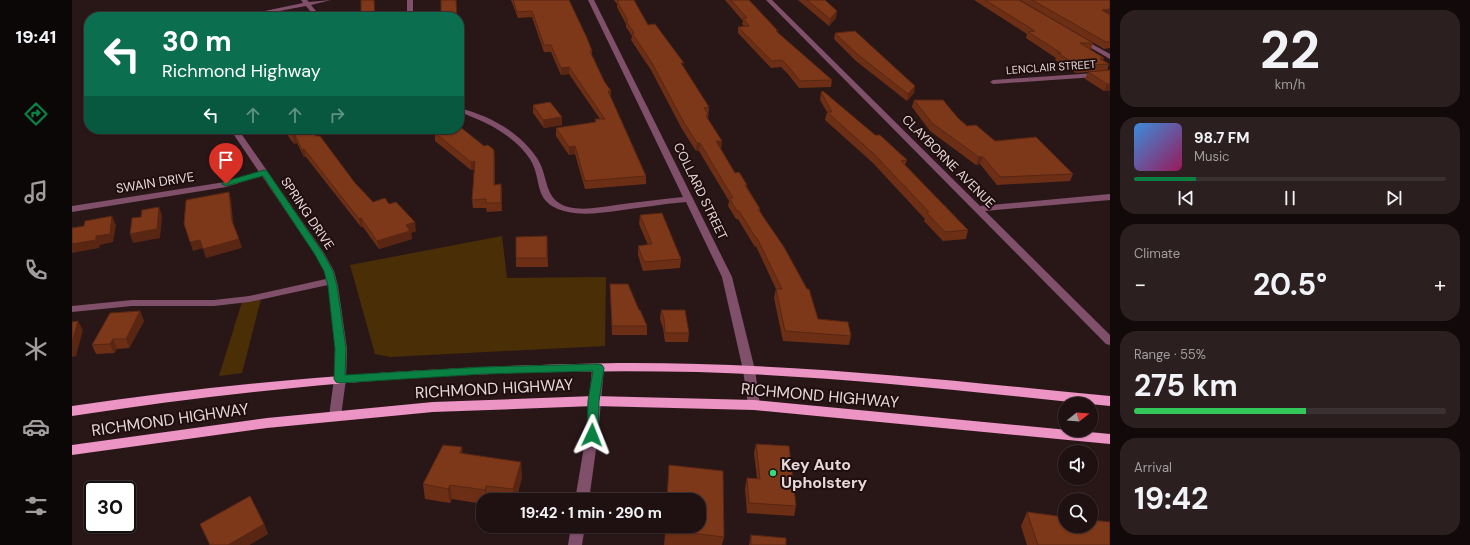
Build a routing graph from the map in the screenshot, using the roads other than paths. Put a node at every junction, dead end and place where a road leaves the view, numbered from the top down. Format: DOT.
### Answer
graph roads {
  1 [pos="328,0"];
  2 [pos="410,0"];
  3 [pos="591,0"];
  4 [pos="769,0"];
  5 [pos="305,2"];
  6 [pos="261,12"];
  7 [pos="314,12"];
  8 [pos="410,12"];
  9 [pos="1078,38"];
  10 [pos="1110,57"];
  11 [pos="1110,74"];
  12 [pos="993,82"];
  13 [pos="464,112"];
  14 [pos="237,134"];
  15 [pos="264,173"];
  16 [pos="1110,196"];
  17 [pos="690,199"];
  18 [pos="72,209"];
  19 [pos="979,209"];
  20 [pos="331,281"];
  21 [pos="72,309"];
  22 [pos="1110,341"];
  23 [pos="598,368"];
  24 [pos="749,370"];
  25 [pos="340,379"];
  26 [pos="594,401"];
  27 [pos="1110,401"];
  28 [pos="754,405"];
  29 [pos="72,411"];
  30 [pos="335,416"];
  31 [pos="1110,439"];
  32 [pos="72,450"];
  33 [pos="583,493"];
  34 [pos="577,533"];
  35 [pos="575,545"];
  1 -- 5 [label="street"];
  2 -- 8 [label="street"];
  3 -- 17 [label="street, COLLARD STREET"];
  4 -- 19 [label="street, CLAYBORNE AVENUE"];
  5 -- 6 [label="street"];
  5 -- 7 [label="street"];
  9 -- 10 [label="street"];
  11 -- 12 [label="street, LENCLAIR STREET"];
  13 -- 17 [label="street"];
  14 -- 15 [label="street, SPRING DRIVE"];
  15 -- 18 [label="street, SWAIN DRIVE"];
  15 -- 20 [label="street, SPRING DRIVE"];
  16 -- 19 [label="street"];
  17 -- 24 [label="street, COLLARD STREET"];
  19 -- 22 [label="street, CLAYBORNE AVENUE"];
  20 -- 21 [label="street"];
  20 -- 25 [label="street, SPRING DRIVE"];
  23 -- 24 [label="highway, RICHMOND HIGHWAY"];
  23 -- 25 [label="highway, RICHMOND HIGHWAY"];
  23 -- 26 [label="street"];
  24 -- 27 [label="highway, RICHMOND HIGHWAY"];
  24 -- 28 [label="street, COLLARD STREET"];
  25 -- 29 [label="highway, RICHMOND HIGHWAY"];
  25 -- 30 [label="street, SPRING DRIVE"];
  26 -- 28 [label="highway, RICHMOND HIGHWAY"];
  26 -- 30 [label="highway, RICHMOND HIGHWAY"];
  26 -- 33 [label="street"];
  28 -- 31 [label="highway, RICHMOND HIGHWAY"];
  30 -- 32 [label="highway, RICHMOND HIGHWAY"];
  34 -- 35 [label="street"];
}
